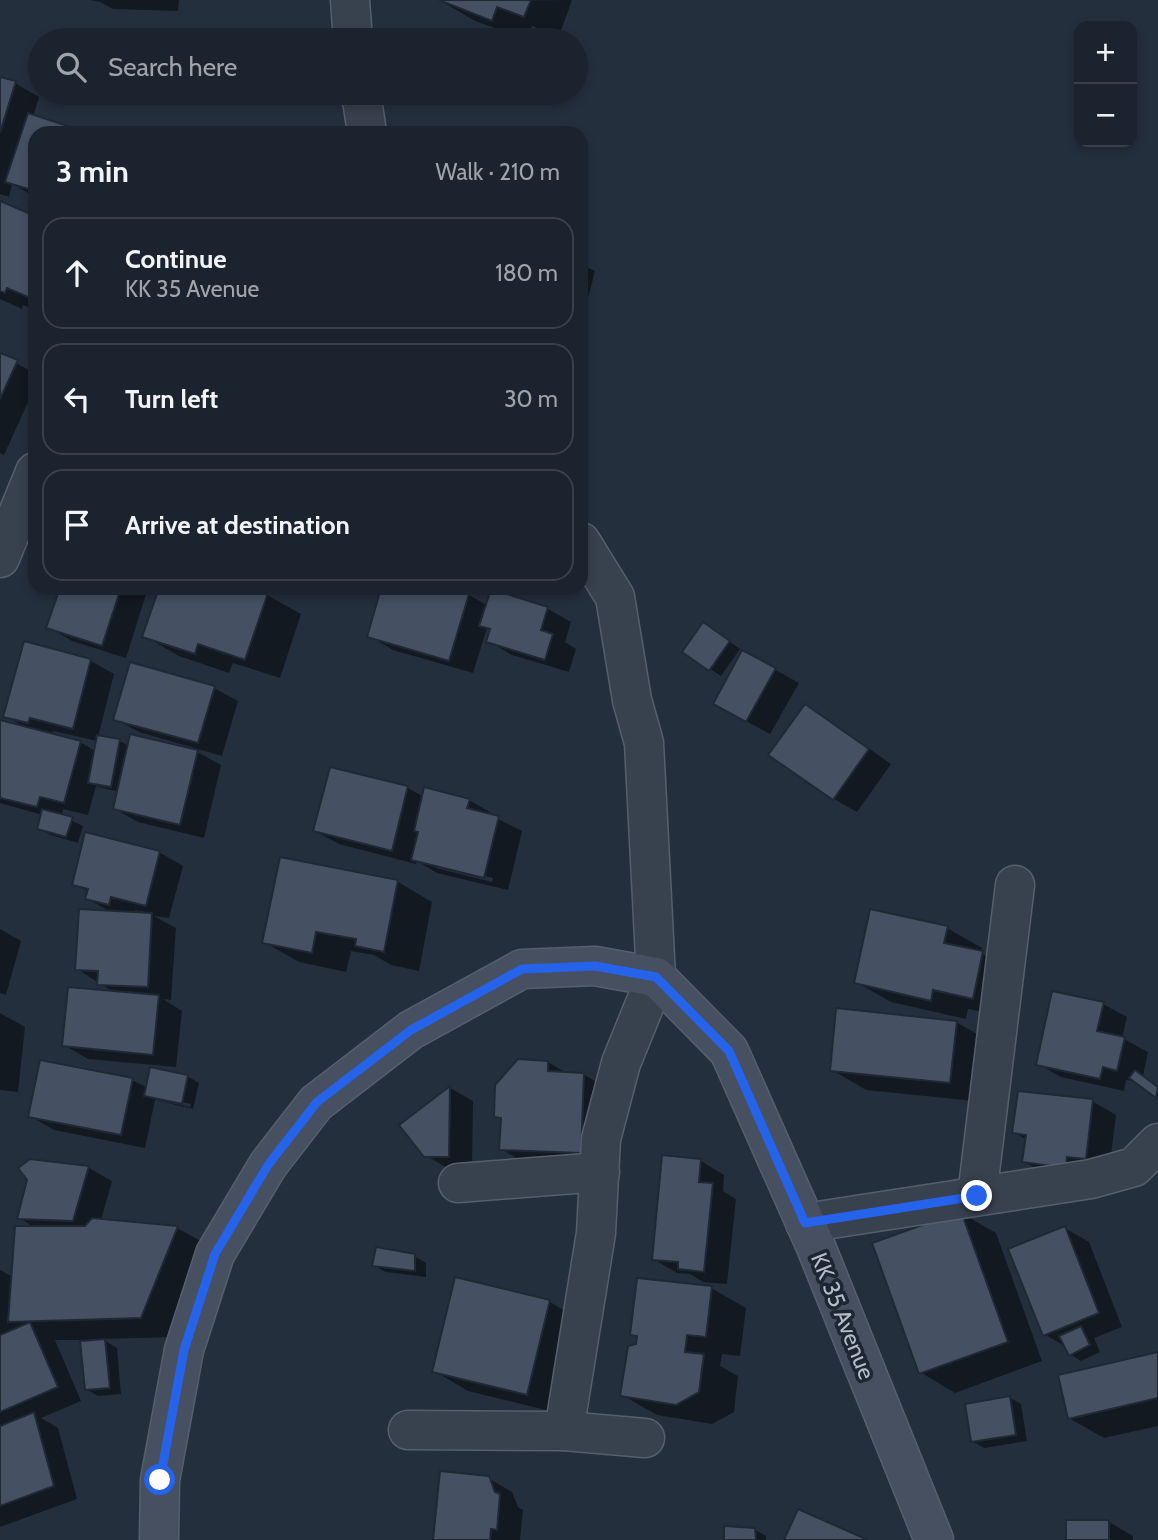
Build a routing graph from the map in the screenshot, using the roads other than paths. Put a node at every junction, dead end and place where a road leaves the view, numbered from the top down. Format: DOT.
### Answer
graph roads {
  1 [pos="350,0"];
  2 [pos="352,28"];
  3 [pos="363,105"];
  4 [pos="366,126"];
  5 [pos="28,489"];
  6 [pos="588,553"];
  7 [pos="0,558"];
  8 [pos="1015,885"];
  9 [pos="656,977"];
  10 [pos="1158,1143"];
  11 [pos="600,1172"];
  12 [pos="458,1183"];
  13 [pos="977,1196"];
  14 [pos="805,1223"];
  15 [pos="408,1430"];
  16 [pos="564,1431"];
  17 [pos="645,1438"];
  18 [pos="159,1540"];
  19 [pos="934,1540"];
  1 -- 2 [label="street"];
  3 -- 4 [label="street"];
  5 -- 7 [label="street"];
  6 -- 9 [label="street"];
  8 -- 13 [label="street"];
  9 -- 11 [label="street"];
  9 -- 14 [label="main road, KK 35 Avenue"];
  9 -- 18 [label="main road"];
  10 -- 13 [label="street"];
  11 -- 12 [label="street"];
  11 -- 16 [label="street"];
  13 -- 14 [label="street"];
  14 -- 19 [label="main road, KK 35 Avenue"];
  15 -- 16 [label="street"];
  16 -- 17 [label="street"];
}
